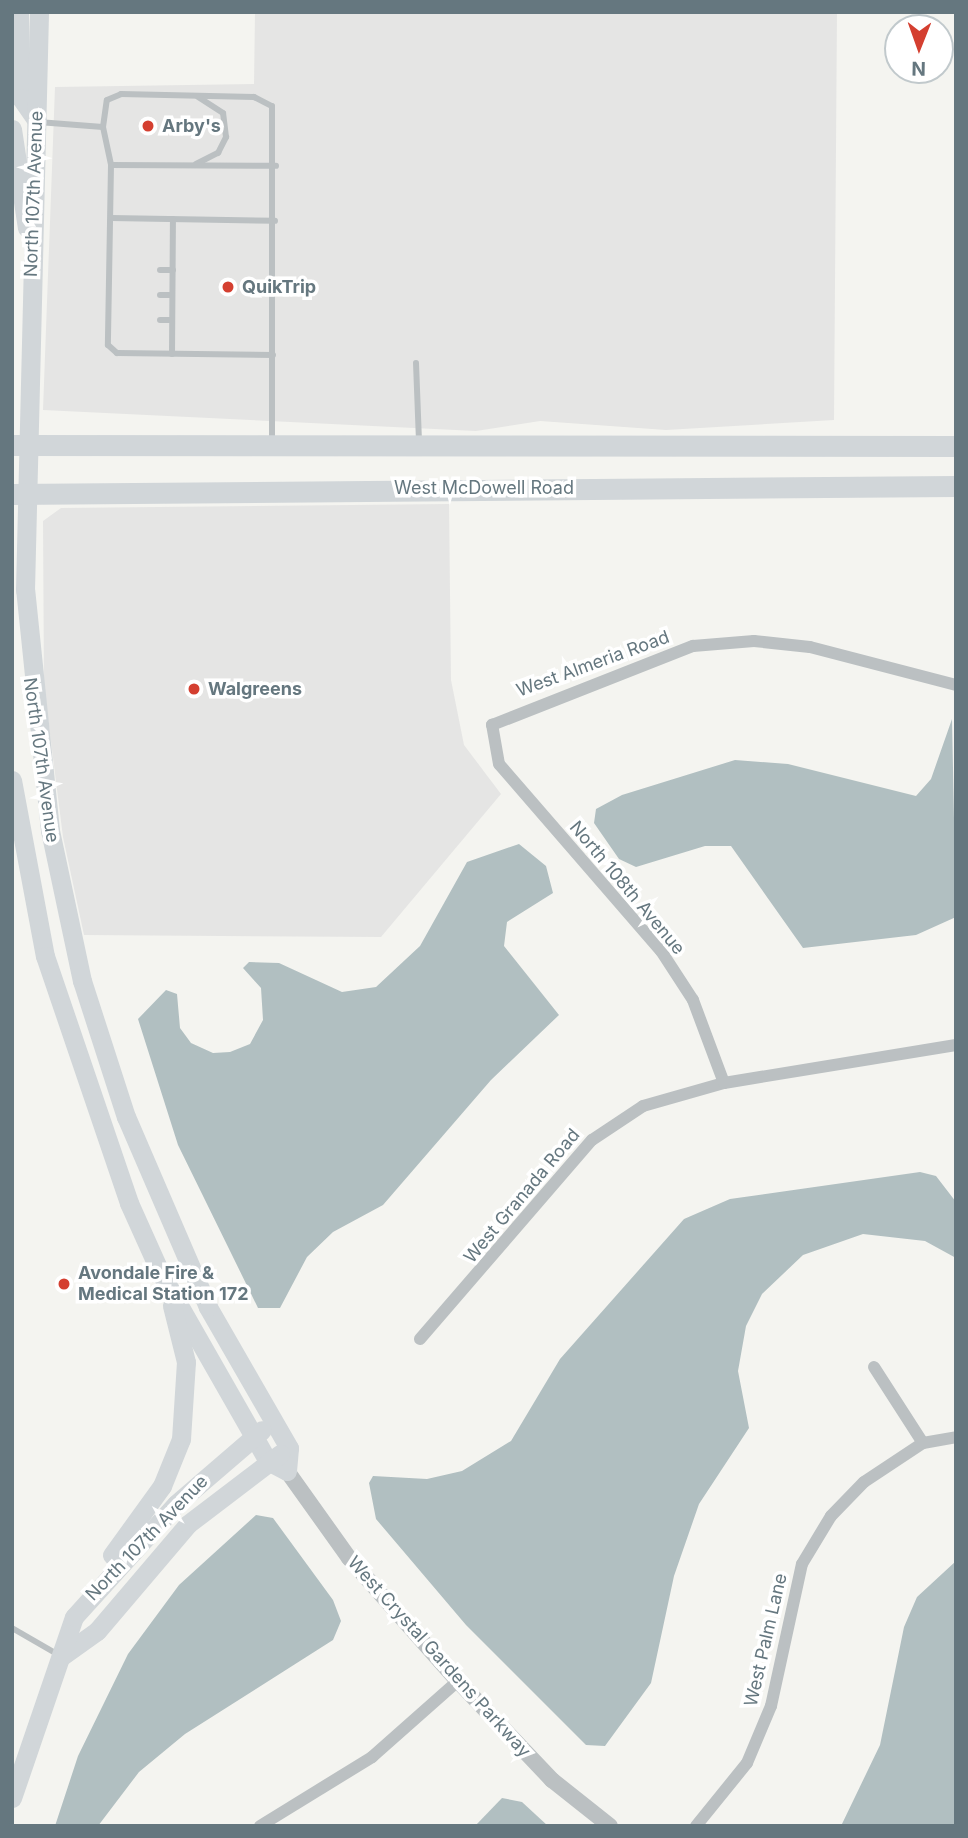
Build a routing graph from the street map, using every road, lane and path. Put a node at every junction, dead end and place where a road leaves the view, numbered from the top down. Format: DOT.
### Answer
graph roads {
  1 [pos="19,12"];
  2 [pos="39,12"];
  3 [pos="195,96"];
  4 [pos="37,121"];
  5 [pos="103,127"];
  6 [pos="12,129"];
  7 [pos="111,164"];
  8 [pos="194,165"];
  9 [pos="276,166"];
  10 [pos="111,218"];
  11 [pos="173,219"];
  12 [pos="275,221"];
  13 [pos="32,242"];
  14 [pos="110,269"];
  15 [pos="118,269"];
  16 [pos="160,270"];
  17 [pos="173,270"];
  18 [pos="109,294"];
  19 [pos="117,294"];
  20 [pos="160,295"];
  21 [pos="172,295"];
  22 [pos="108,319"];
  23 [pos="117,319"];
  24 [pos="160,320"];
  25 [pos="172,320"];
  26 [pos="172,354"];
  27 [pos="272,355"];
  28 [pos="416,363"];
  29 [pos="21,444"];
  30 [pos="272,445"];
  31 [pos="956,446"];
  32 [pos="419,447"];
  33 [pos="956,486"];
  34 [pos="20,494"];
  35 [pos="956,685"];
  36 [pos="492,724"];
  37 [pos="12,780"];
  38 [pos="956,1045"];
  39 [pos="724,1083"];
  40 [pos="155,1192"];
  41 [pos="129,1203"];
  42 [pos="160,1272"];
  43 [pos="420,1339"];
  44 [pos="874,1367"];
  45 [pos="282,1434"];
  46 [pos="956,1437"];
  47 [pos="923,1443"];
  48 [pos="261,1448"];
  49 [pos="287,1471"];
  50 [pos="101,1581"];
  51 [pos="12,1628"];
  52 [pos="62,1656"];
  53 [pos="458,1681"];
  54 [pos="12,1798"];
  55 [pos="260,1826"];
  56 [pos="610,1826"];
  57 [pos="696,1826"];
  1 -- 4 [label="main road"];
  2 -- 4 [label="main road, North 107th Avenue"];
  3 -- 5 [label="lane"];
  3 -- 8 [label="lane"];
  3 -- 9 [label="lane"];
  4 -- 5 [label="lane"];
  4 -- 13 [label="main road, North 107th Avenue"];
  5 -- 7 [label="lane"];
  6 -- 13 [label="main road"];
  7 -- 8 [label="lane"];
  7 -- 10 [label="lane"];
  8 -- 9 [label="lane"];
  9 -- 12 [label="lane"];
  10 -- 11 [label="lane"];
  10 -- 14 [label="lane"];
  11 -- 12 [label="lane"];
  11 -- 17 [label="lane"];
  12 -- 27 [label="lane"];
  13 -- 29 [label="main road, North 107th Avenue"];
  14 -- 15 [label="lane"];
  14 -- 18 [label="lane"];
  16 -- 17 [label="lane"];
  17 -- 21 [label="lane"];
  18 -- 19 [label="lane"];
  18 -- 22 [label="lane"];
  20 -- 21 [label="lane"];
  21 -- 25 [label="lane"];
  22 -- 23 [label="lane"];
  22 -- 26 [label="lane"];
  24 -- 25 [label="lane"];
  25 -- 26 [label="lane"];
  26 -- 27 [label="lane"];
  27 -- 30 [label="lane"];
  28 -- 32 [label="lane"];
  29 -- 30 [label="main road"];
  29 -- 34 [label="main road, North 107th Avenue"];
  30 -- 32 [label="main road"];
  31 -- 32 [label="main road"];
  33 -- 34 [label="main road, West McDowell Road"];
  34 -- 40 [label="main road, North 107th Avenue"];
  35 -- 36 [label="street, West Almeria Road"];
  36 -- 39 [label="street, North 108th Avenue"];
  37 -- 41 [label="main road, North 107th Avenue"];
  38 -- 39 [label="street, West Granada Road"];
  39 -- 43 [label="street, West Granada Road"];
  40 -- 41 [label="main road"];
  40 -- 45 [label="main road, North 107th Avenue"];
  41 -- 42 [label="main road, North 107th Avenue"];
  42 -- 48 [label="main road, North 107th Avenue"];
  42 -- 50 [label="main road"];
  44 -- 47 [label="street"];
  45 -- 48 [label="main road, North 107th Avenue"];
  45 -- 48 [label="main road, North 107th Avenue"];
  45 -- 49 [label="main road"];
  46 -- 47 [label="street, West Palm Lane"];
  47 -- 57 [label="street, West Palm Lane"];
  48 -- 49 [label="main road, West Crystal Gardens Parkway"];
  48 -- 50 [label="main road, North 107th Avenue"];
  48 -- 52 [label="main road, North 107th Avenue"];
  49 -- 53 [label="street, West Crystal Gardens Parkway"];
  50 -- 52 [label="main road, North 107th Avenue"];
  51 -- 52 [label="lane"];
  52 -- 54 [label="main road, North 107th Avenue"];
  53 -- 55 [label="street"];
  53 -- 56 [label="street, West Crystal Gardens Parkway"];
}
